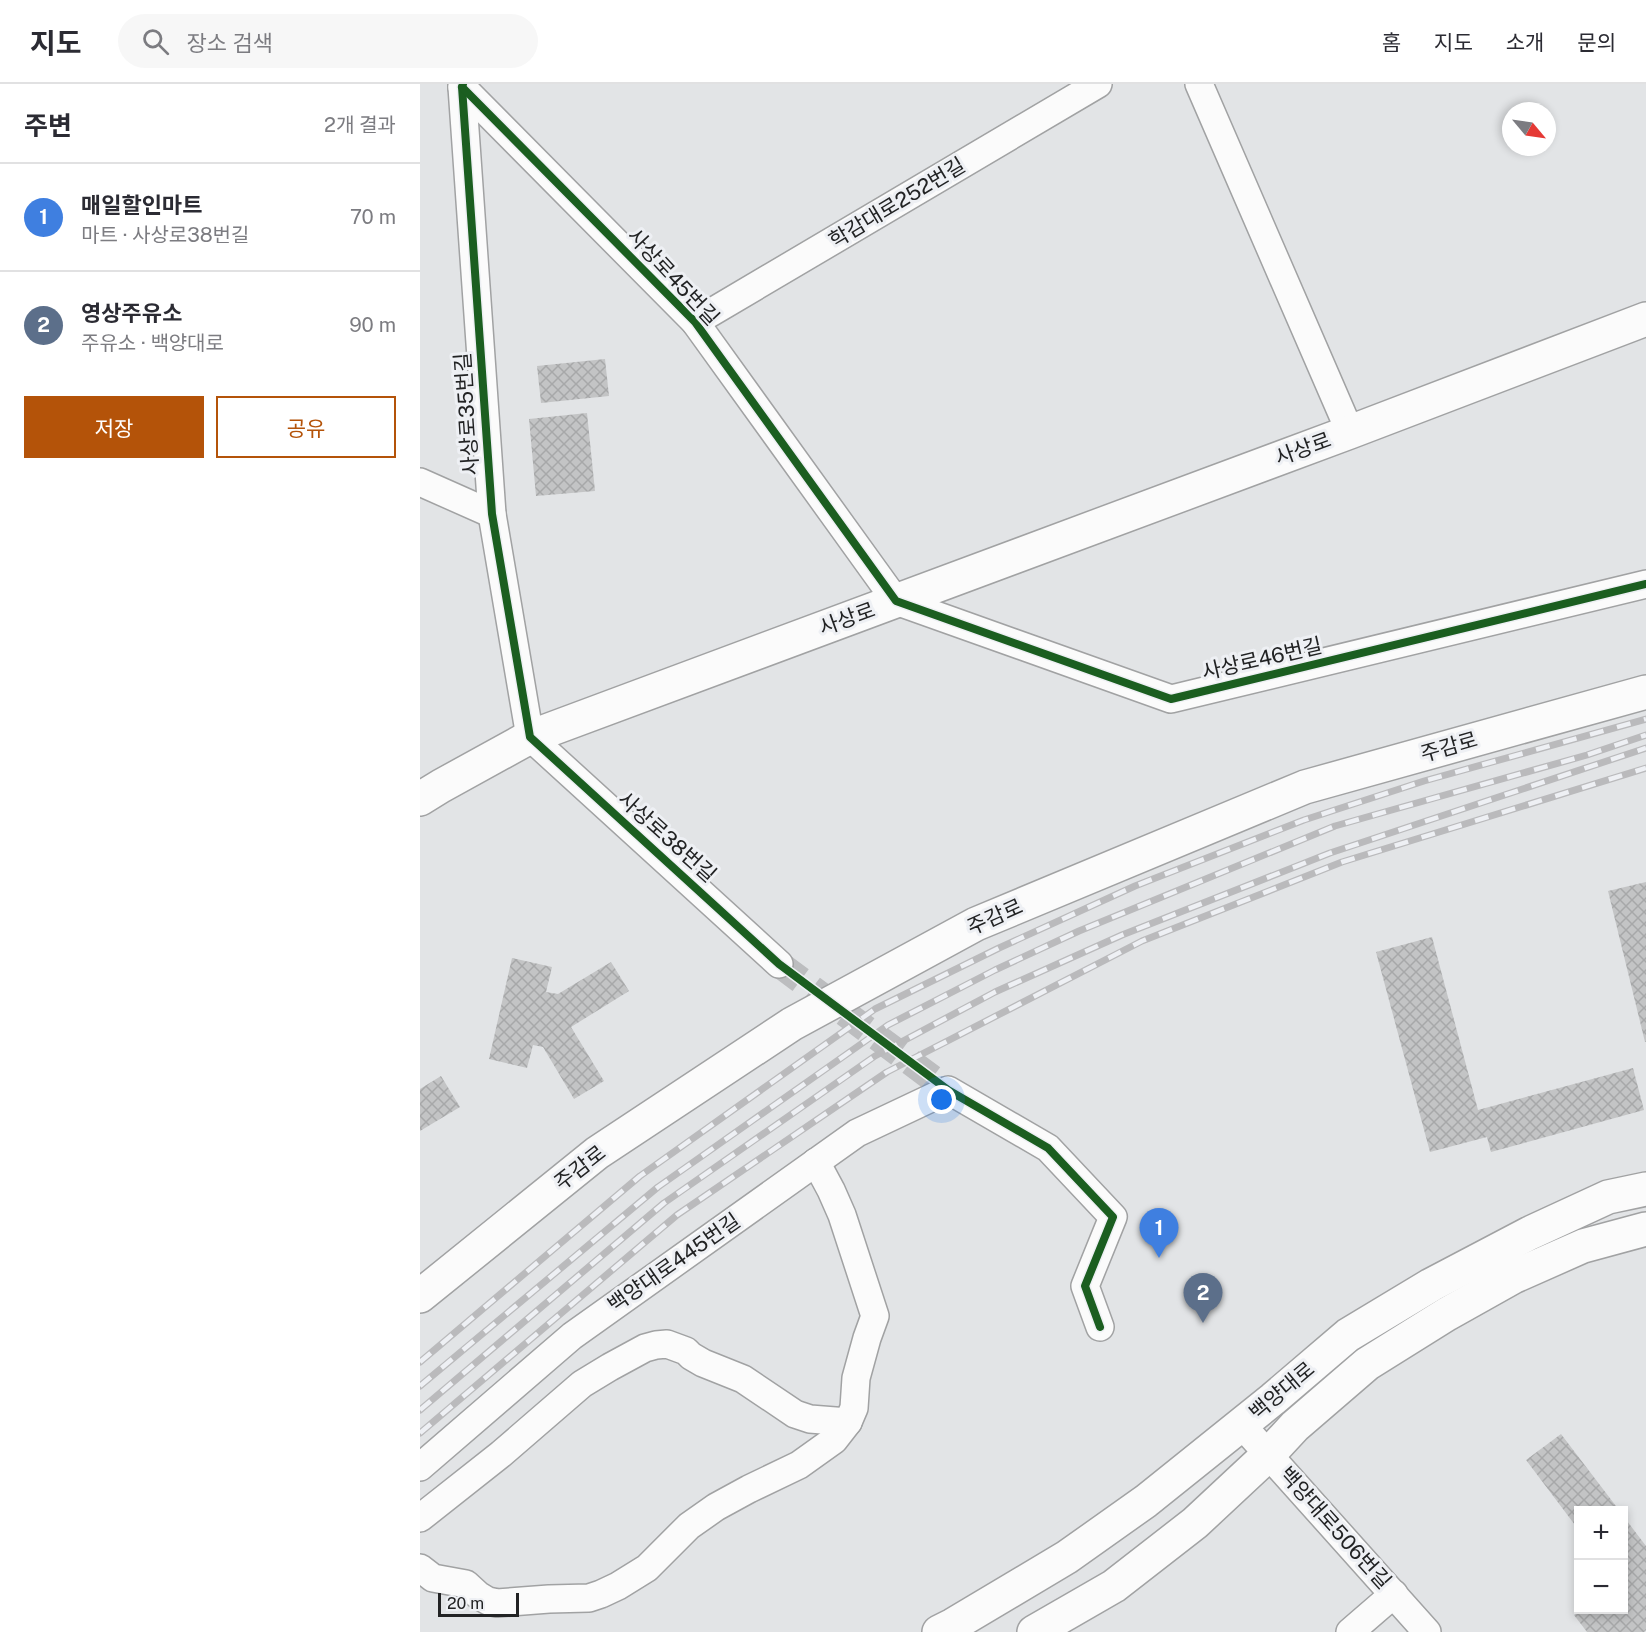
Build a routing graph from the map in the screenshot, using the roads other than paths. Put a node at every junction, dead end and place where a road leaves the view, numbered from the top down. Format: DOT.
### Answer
graph roads {
  1 [pos="1098,84"];
  2 [pos="1199,84"];
  3 [pos="463,86"];
  4 [pos="1646,319"];
  5 [pos="695,322"];
  6 [pos="1350,432"];
  7 [pos="420,482"];
  8 [pos="492,514"];
  9 [pos="1646,584"];
  10 [pos="896,601"];
  11 [pos="1646,692"];
  12 [pos="530,737"];
  13 [pos="420,799"];
  14 [pos="779,964"];
  15 [pos="816,1162"];
  16 [pos="1646,1189"];
  17 [pos="1646,1229"];
  18 [pos="420,1296"];
  19 [pos="1100,1328"];
  20 [pos="848,1422"];
  21 [pos="1241,1425"];
  22 [pos="1269,1455"];
  23 [pos="420,1467"];
  24 [pos="420,1518"];
  25 [pos="420,1568"];
  26 [pos="1394,1594"];
  27 [pos="939,1632"];
  28 [pos="1034,1632"];
  29 [pos="1350,1632"];
  30 [pos="1427,1632"];
  1 -- 5 [label="street, 학감대로252번길"];
  2 -- 6 [label="street, 사상로"];
  3 -- 5 [label="street, 사상로45번길"];
  3 -- 8 [label="street, 사상로35번길"];
  4 -- 6 [label="main road, 사상로"];
  5 -- 10 [label="street, 사상로45번길"];
  6 -- 10 [label="main road, 사상로"];
  7 -- 8 [label="street"];
  8 -- 12 [label="street, 사상로35번길"];
  9 -- 10 [label="street, 사상로46번길"];
  10 -- 12 [label="main road, 사상로"];
  11 -- 18 [label="main road, 주감로"];
  12 -- 13 [label="main road, 사상로"];
  12 -- 14 [label="street, 사상로38번길"];
  15 -- 19 [label="street, 백양대로445번길"];
  15 -- 20 [label="street"];
  15 -- 23 [label="street, 백양대로445번길"];
  16 -- 21 [label="main road, 백양대로"];
  17 -- 22 [label="main road, 백양대로"];
  20 -- 24 [label="street"];
  20 -- 25 [label="street"];
  21 -- 22 [label="street, 백양대로506번길"];
  21 -- 27 [label="main road, 백양대로"];
  22 -- 26 [label="street, 백양대로506번길"];
  22 -- 28 [label="main road, 백양대로"];
  26 -- 29 [label="street"];
  26 -- 30 [label="street, 백양대로506번길"];
}
